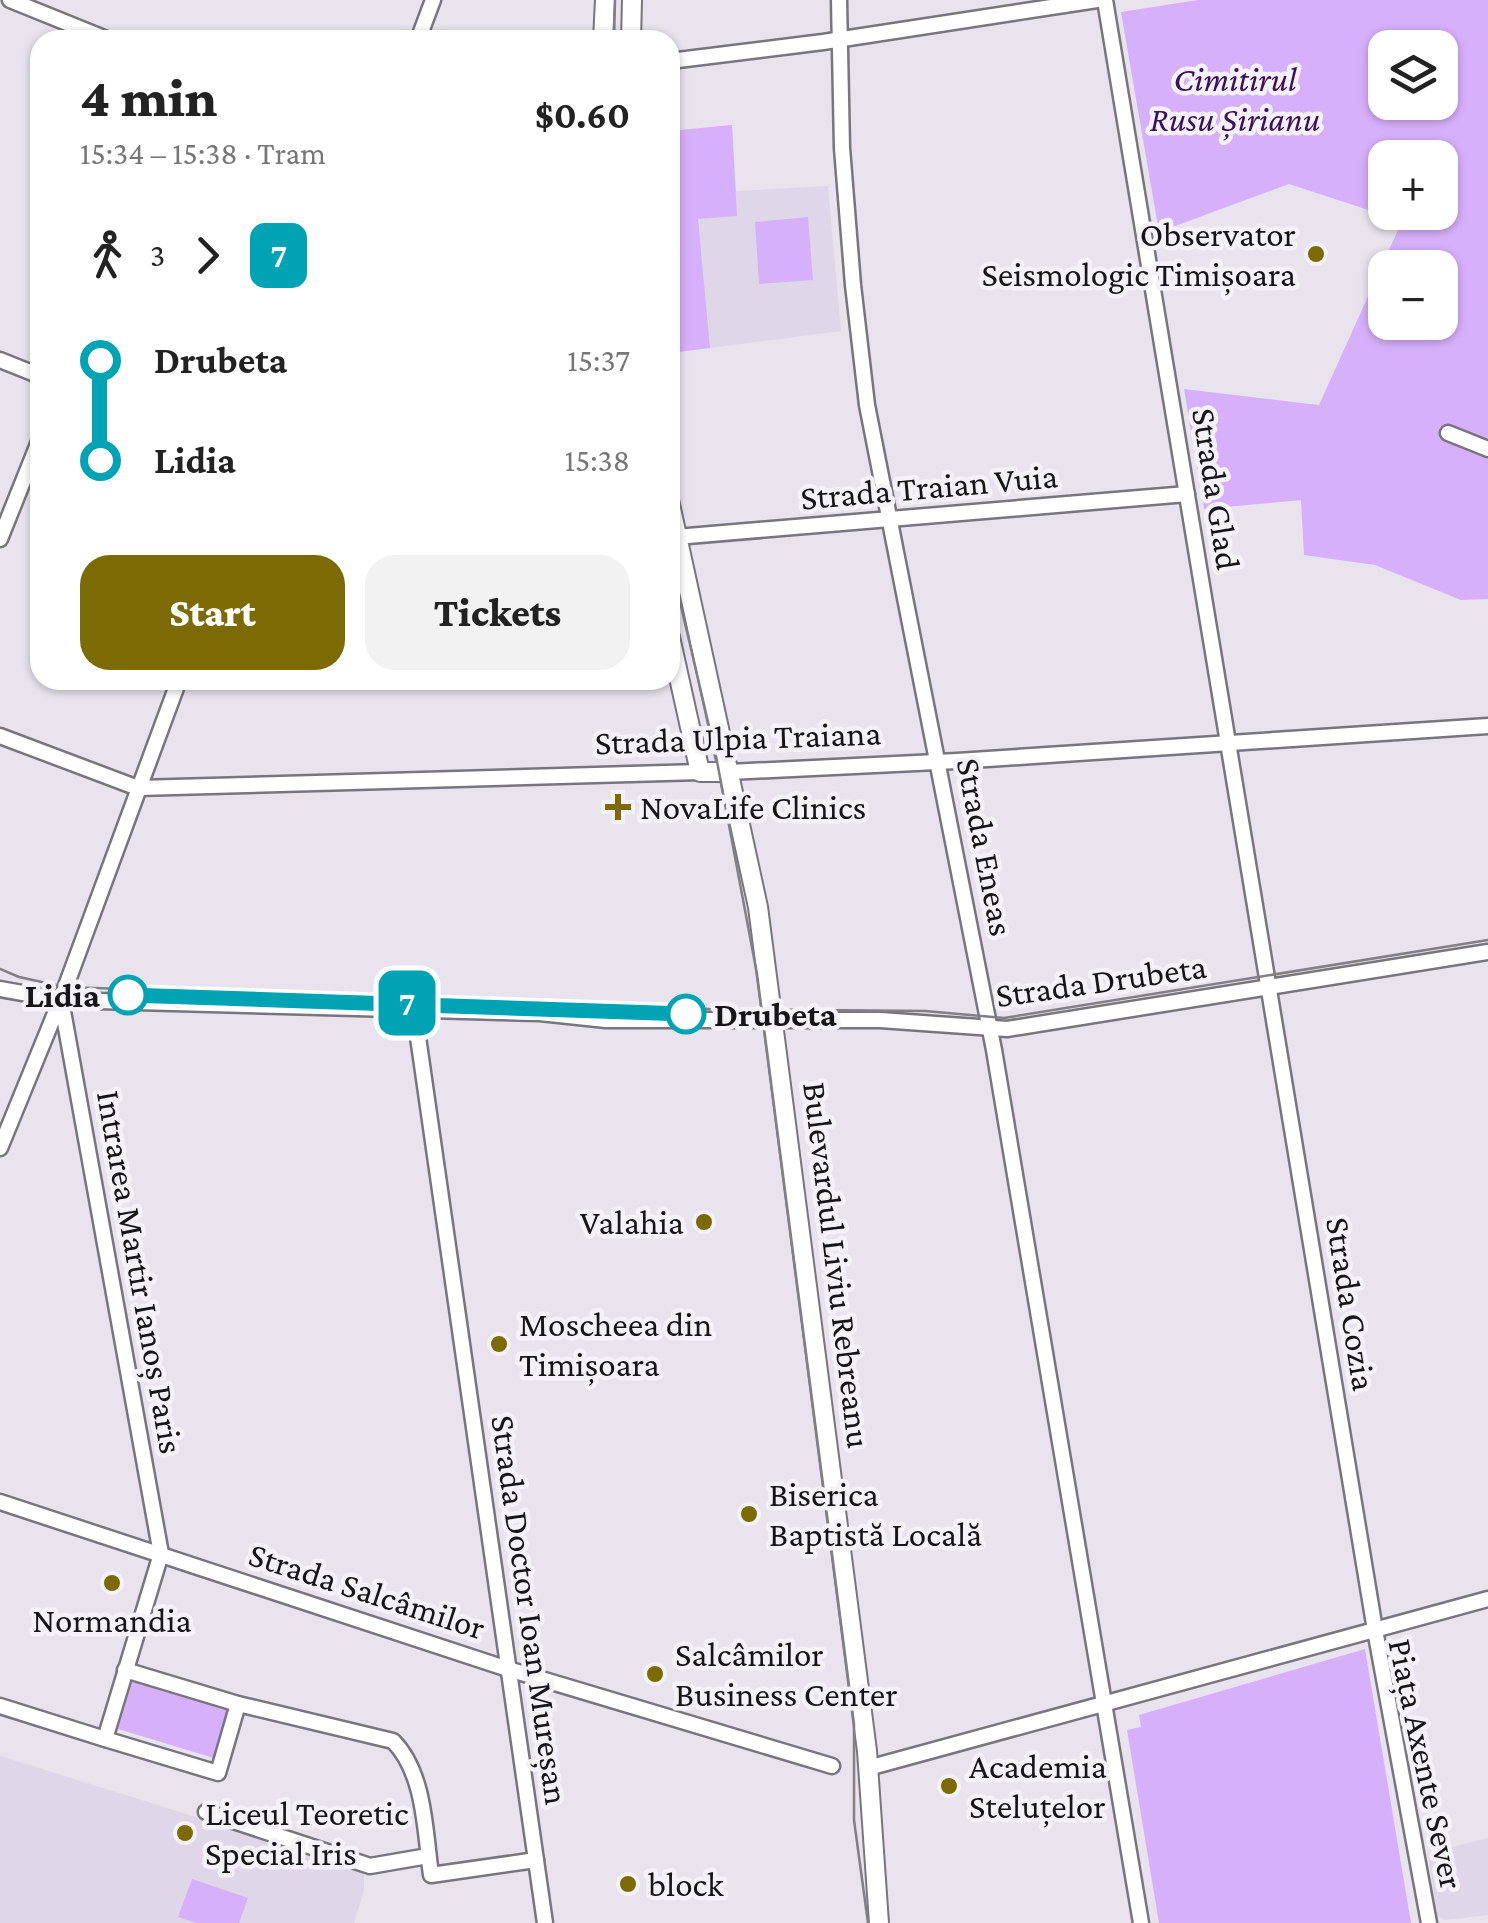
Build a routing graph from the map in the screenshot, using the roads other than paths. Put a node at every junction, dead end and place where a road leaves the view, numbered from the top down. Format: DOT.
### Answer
graph roads {
  1 [pos="10,0"];
  2 [pos="433,0"];
  3 [pos="604,0"];
  4 [pos="632,0"];
  5 [pos="840,0"];
  6 [pos="1101,0"];
  7 [pos="85,30"];
  8 [pos="422,30"];
  9 [pos="603,30"];
  10 [pos="631,30"];
  11 [pos="838,39"];
  12 [pos="680,60"];
  13 [pos="0,360"];
  14 [pos="30,372"];
  15 [pos="1448,433"];
  16 [pos="1488,449"];
  17 [pos="30,464"];
  18 [pos="1187,494"];
  19 [pos="890,521"];
  20 [pos="680,537"];
  21 [pos="0,539"];
  22 [pos="680,555"];
  23 [pos="680,682"];
  24 [pos="175,690"];
  25 [pos="1488,726"];
  26 [pos="0,736"];
  27 [pos="1227,744"];
  28 [pos="938,762"];
  29 [pos="700,772"];
  30 [pos="729,772"];
  31 [pos="138,788"];
  32 [pos="1488,952"];
  33 [pos="1268,988"];
  34 [pos="0,989"];
  35 [pos="60,1000"];
  36 [pos="414,1010"];
  37 [pos="772,1022"];
  38 [pos="990,1028"];
  39 [pos="0,1148"];
  40 [pos="0,1502"];
  41 [pos="161,1554"];
  42 [pos="1488,1599"];
  43 [pos="1375,1630"];
  44 [pos="508,1669"];
  45 [pos="125,1670"];
  46 [pos="1104,1703"];
  47 [pos="238,1704"];
  48 [pos="0,1706"];
  49 [pos="104,1739"];
  50 [pos="832,1766"];
  51 [pos="868,1768"];
  52 [pos="206,1812"];
  53 [pos="428,1856"];
  54 [pos="536,1860"];
  55 [pos="545,1923"];
  56 [pos="879,1923"];
  57 [pos="1141,1923"];
  58 [pos="1429,1923"];
  1 -- 7 [label="street"];
  2 -- 8 [label="street"];
  3 -- 9 [label="main road"];
  4 -- 10 [label="main road"];
  5 -- 11 [label="street, Strada Eneas"];
  6 -- 11 [label="street"];
  6 -- 18 [label="street, Strada Glad"];
  11 -- 12 [label="street"];
  11 -- 19 [label="street, Strada Eneas"];
  13 -- 14 [label="street"];
  15 -- 16 [label="street"];
  17 -- 21 [label="street"];
  18 -- 19 [label="street, Strada Traian Vuia"];
  18 -- 27 [label="street, Strada Glad"];
  19 -- 20 [label="street, Strada Traian Vuia"];
  19 -- 28 [label="street, Strada Eneas"];
  22 -- 30 [label="main road, Bulevardul Liviu Rebreanu"];
  23 -- 29 [label="main road"];
  24 -- 31 [label="street"];
  25 -- 27 [label="street, Strada Ulpia Traiana"];
  26 -- 31 [label="street, Strada Ulpia Traiana"];
  27 -- 28 [label="street, Strada Ulpia Traiana"];
  27 -- 33 [label="street, Strada Glad"];
  28 -- 30 [label="street, Strada Ulpia Traiana"];
  28 -- 38 [label="street, Strada Eneas"];
  29 -- 30 [label="main road, Strada Ulpia Traiana"];
  29 -- 31 [label="street, Strada Ulpia Traiana"];
  30 -- 37 [label="main road, Bulevardul Liviu Rebreanu"];
  31 -- 35 [label="street"];
  32 -- 33 [label="street, Strada Drubeta"];
  33 -- 38 [label="street, Strada Drubeta"];
  33 -- 43 [label="street, Strada Cozia"];
  34 -- 35 [label="street, Strada Drubeta"];
  35 -- 36 [label="street, Strada Drubeta"];
  35 -- 39 [label="street"];
  35 -- 41 [label="street, Intrarea Martir Ianoș Paris"];
  36 -- 37 [label="street, Strada Drubeta"];
  36 -- 44 [label="street, Strada Doctor Ioan Mureșan"];
  37 -- 38 [label="street, Strada Drubeta"];
  37 -- 51 [label="main road, Bulevardul Liviu Rebreanu"];
  38 -- 46 [label="street, Strada Eneas"];
  40 -- 41 [label="street, Strada Salcâmilor"];
  41 -- 44 [label="street, Strada Salcâmilor"];
  41 -- 45 [label="street"];
  42 -- 43 [label="street"];
  43 -- 46 [label="street, Piața Axente Sever"];
  43 -- 58 [label="street, Piața Axente Sever"];
  44 -- 50 [label="street, Strada Salcâmilor"];
  44 -- 54 [label="street, Strada Doctor Ioan Mureșan"];
  45 -- 47 [label="street"];
  45 -- 49 [label="street"];
  46 -- 51 [label="street, Piața Axente Sever"];
  46 -- 57 [label="street"];
  47 -- 49 [label="street"];
  47 -- 53 [label="street"];
  48 -- 49 [label="street"];
  51 -- 56 [label="main road, Bulevardul Liviu Rebreanu"];
  52 -- 53 [label="street"];
  53 -- 54 [label="street"];
  54 -- 55 [label="street, Strada Doctor Ioan Mureșan"];
}
